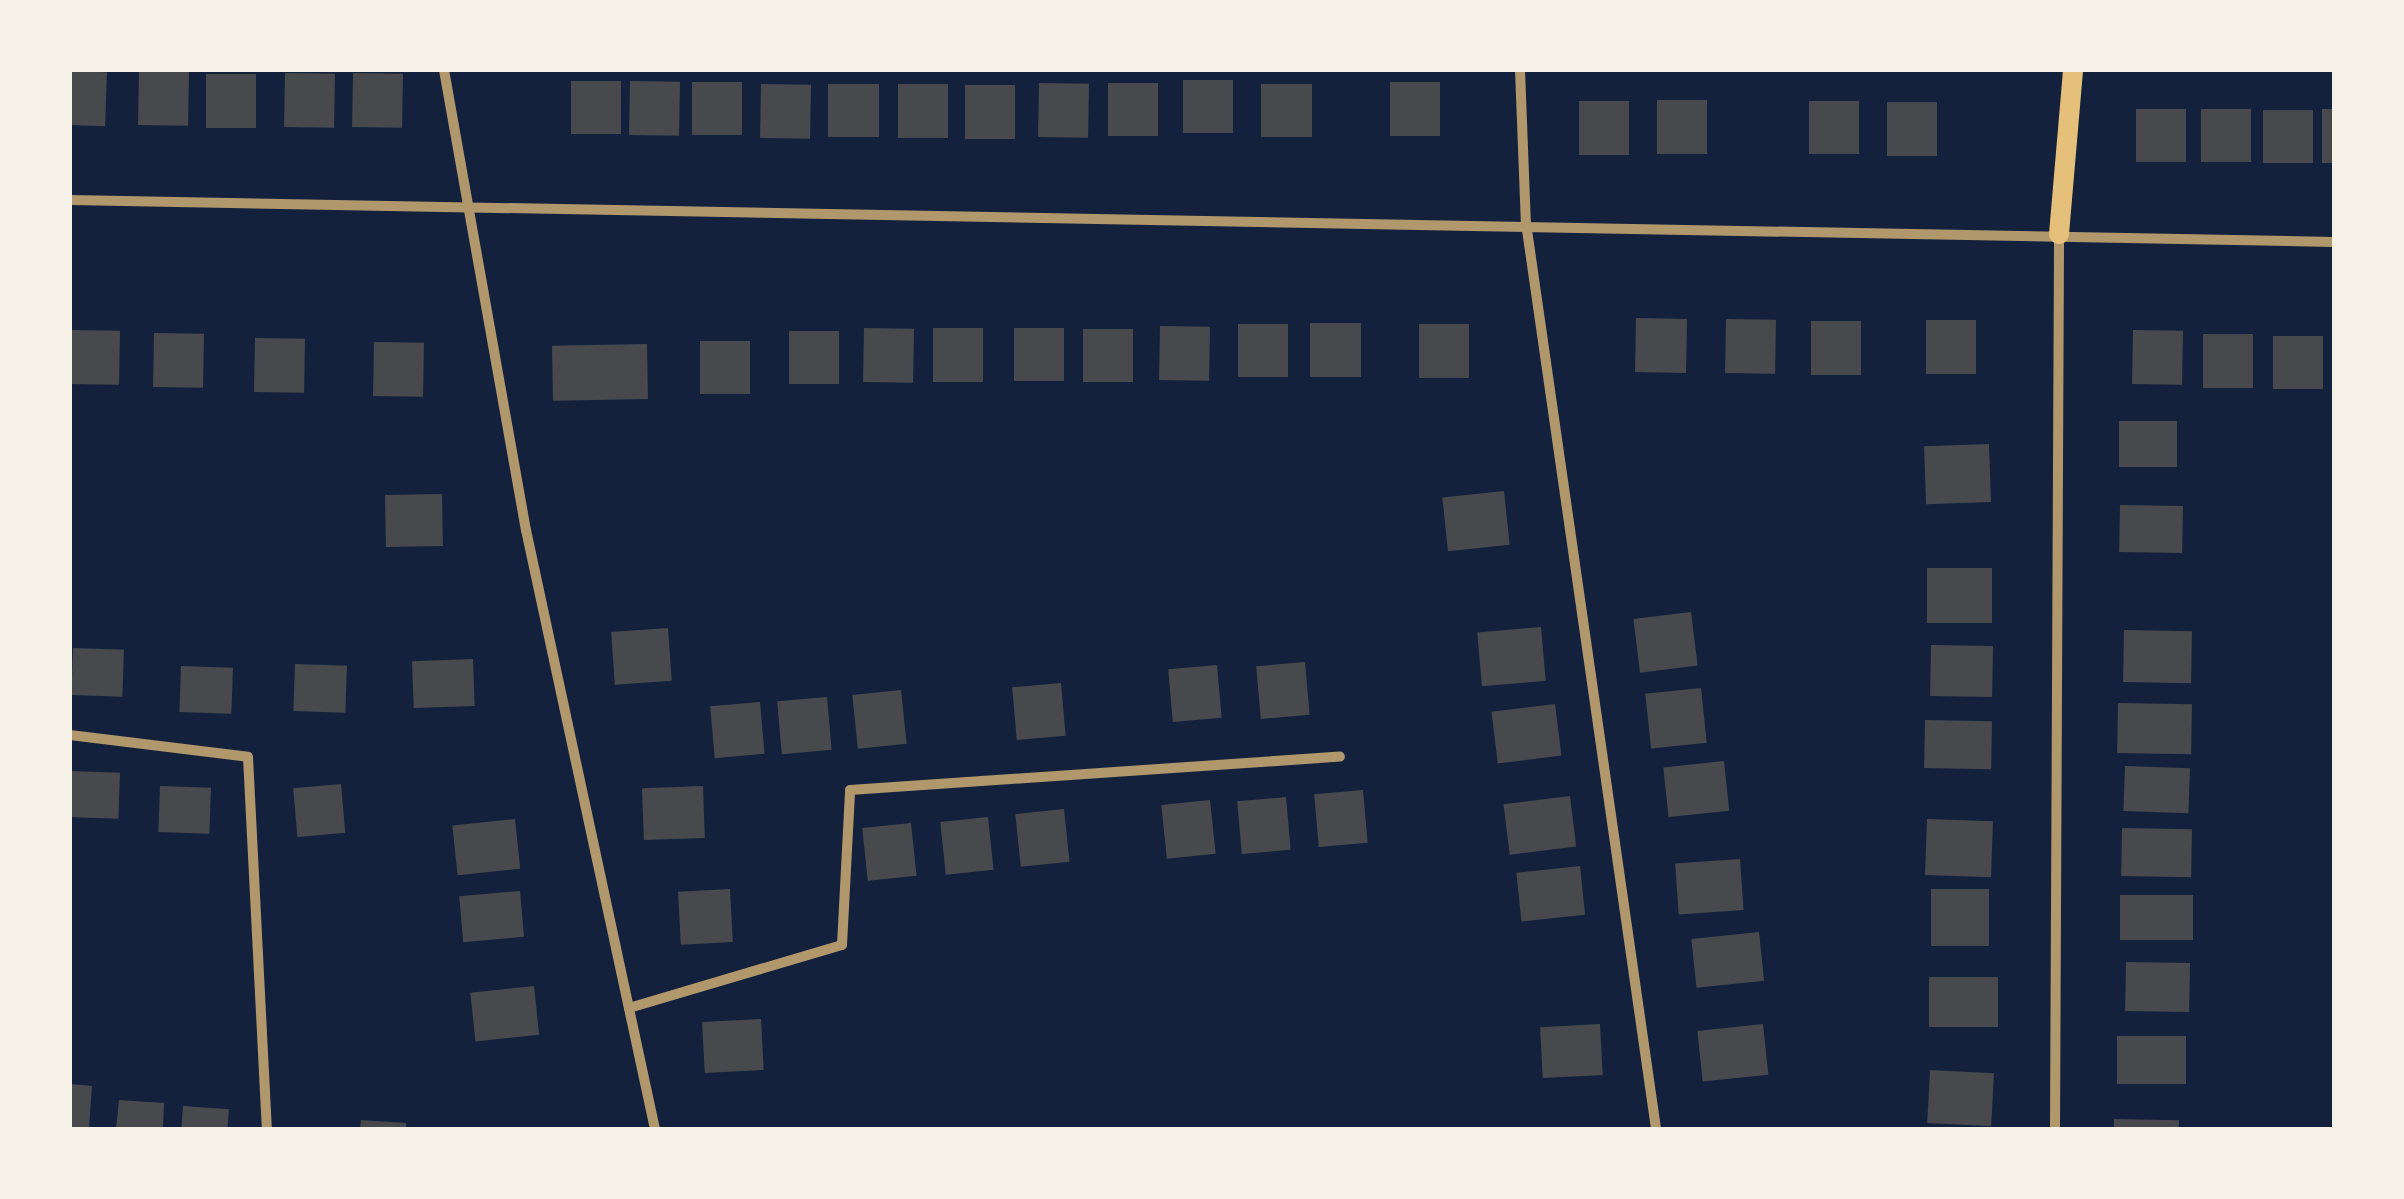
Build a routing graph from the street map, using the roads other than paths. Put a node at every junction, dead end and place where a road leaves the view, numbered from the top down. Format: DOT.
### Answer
graph roads {
  1 [pos="444,70"];
  2 [pos="1520,70"];
  3 [pos="2074,70"];
  4 [pos="70,200"];
  5 [pos="468,203"];
  6 [pos="1526,223"];
  7 [pos="2059,234"];
  8 [pos="2334,242"];
  9 [pos="70,735"];
  10 [pos="1340,757"];
  11 [pos="629,1008"];
  12 [pos="267,1129"];
  13 [pos="655,1129"];
  14 [pos="1656,1129"];
  15 [pos="2055,1129"];
  1 -- 5 [label="street"];
  2 -- 6 [label="street"];
  3 -- 7 [label="main road"];
  4 -- 5 [label="street"];
  5 -- 6 [label="street"];
  5 -- 11 [label="street"];
  6 -- 7 [label="street"];
  6 -- 14 [label="street"];
  7 -- 8 [label="street"];
  7 -- 15 [label="street"];
  9 -- 12 [label="street"];
  10 -- 11 [label="street"];
  11 -- 13 [label="street"];
}
